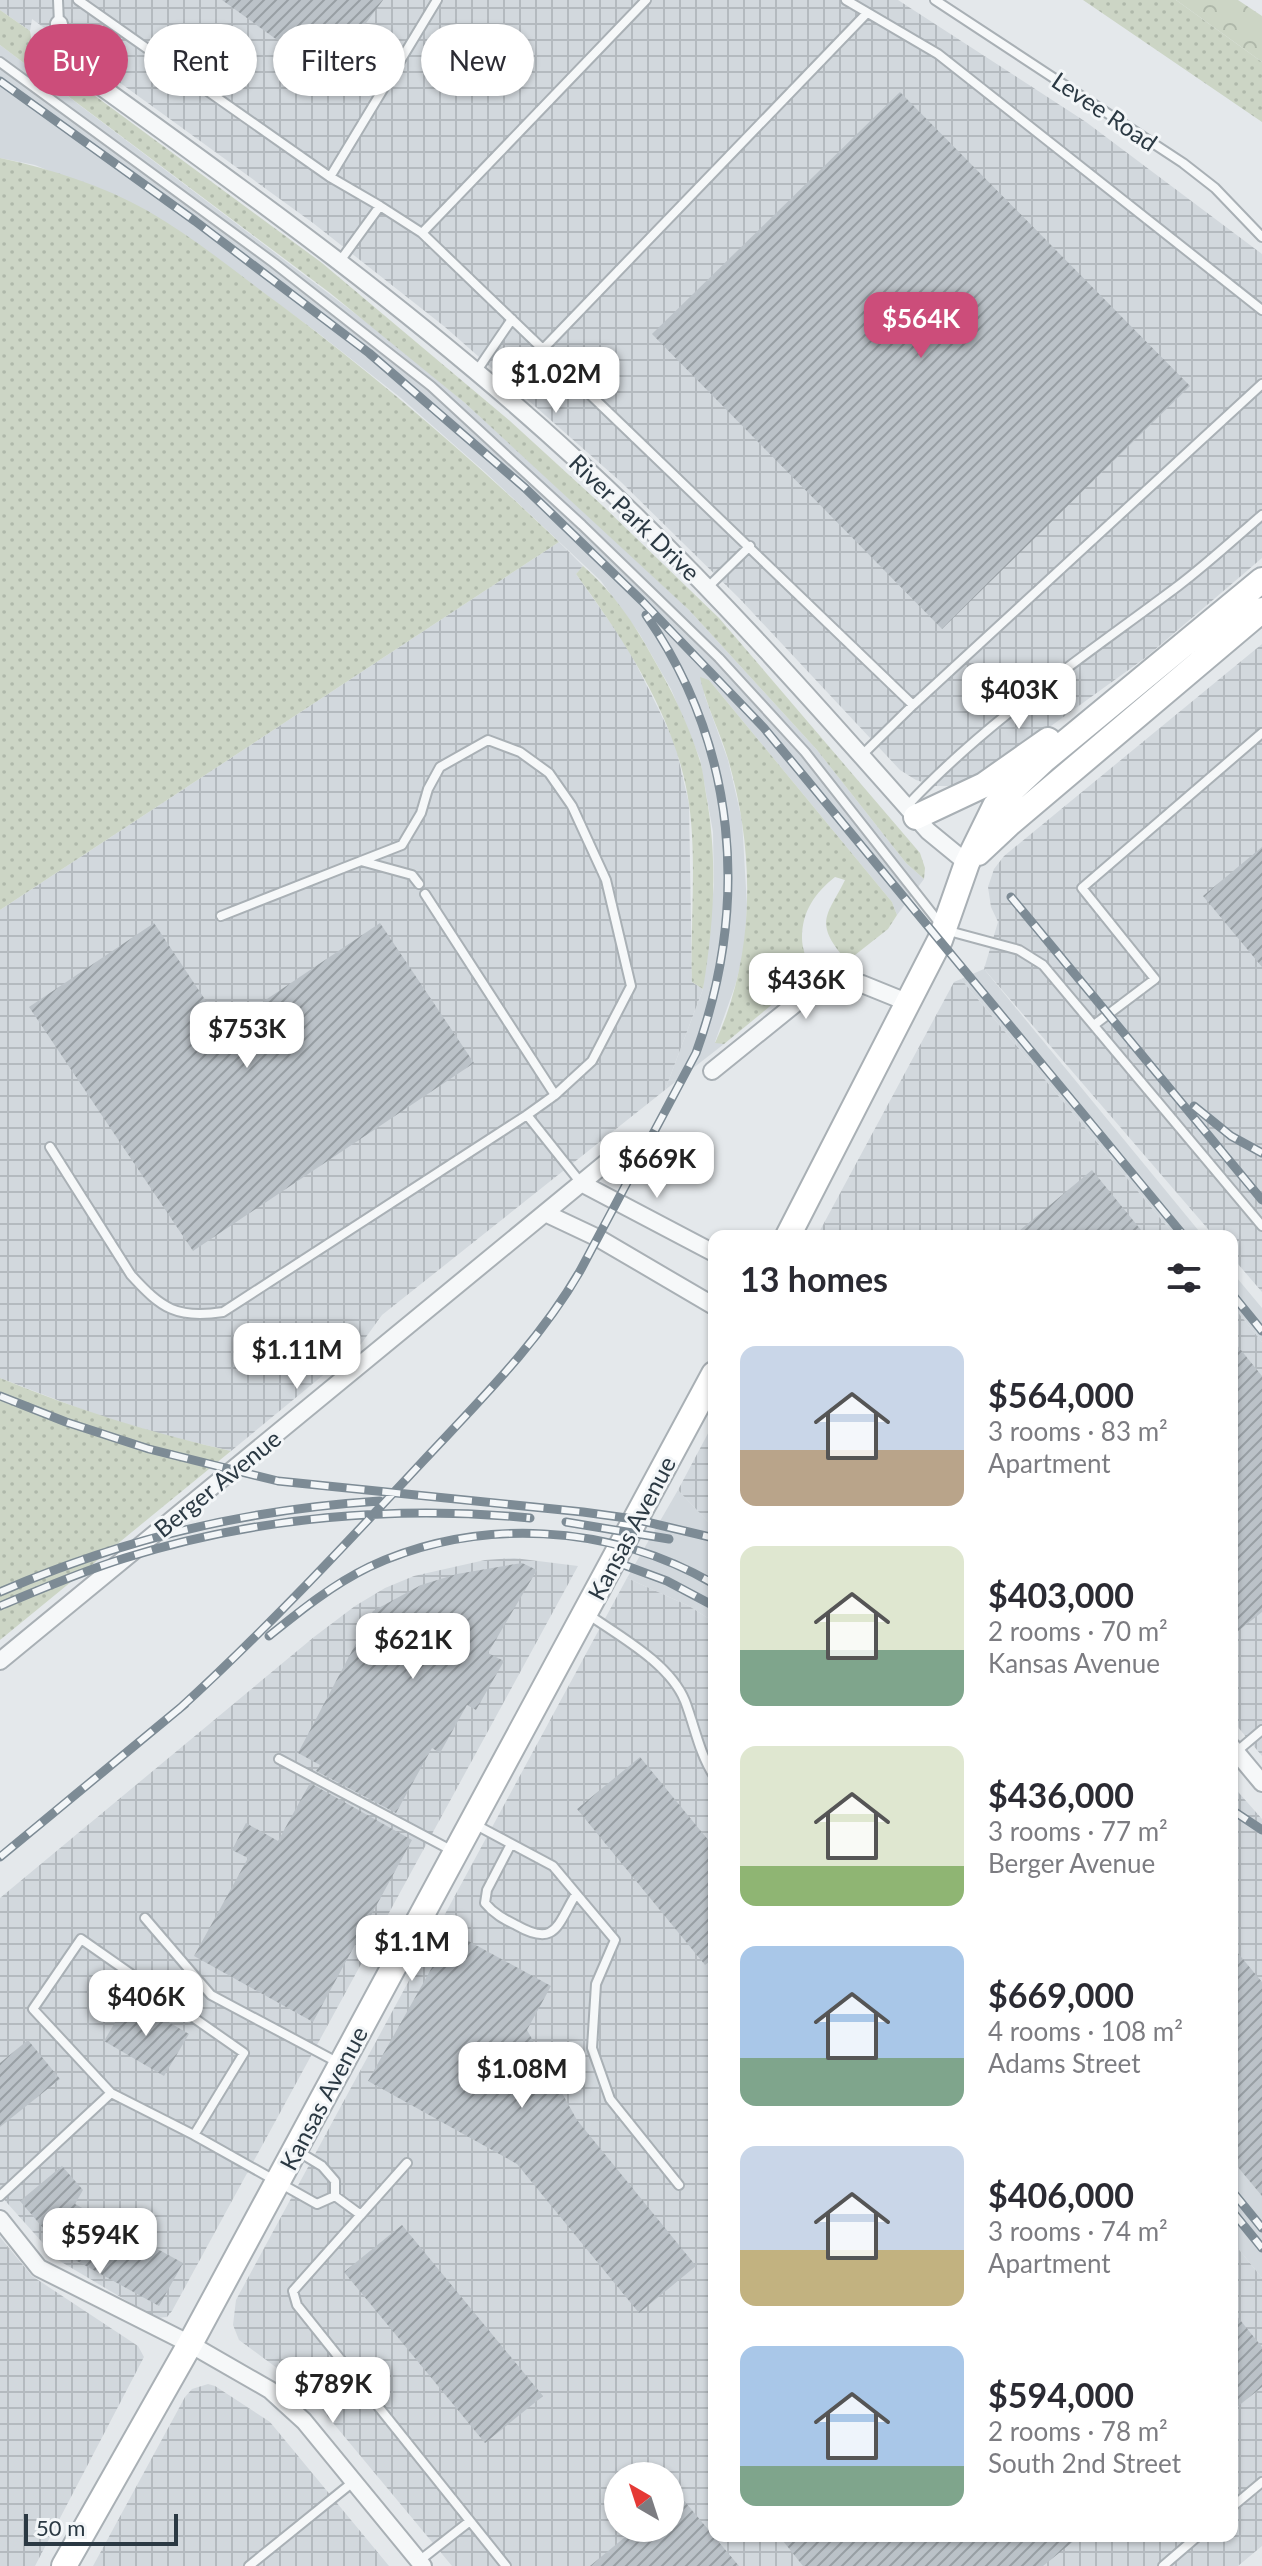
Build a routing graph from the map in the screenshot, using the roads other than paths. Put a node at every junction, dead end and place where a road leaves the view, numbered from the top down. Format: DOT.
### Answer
graph roads {
  1 [pos="58,0"];
  2 [pos="78,0"];
  3 [pos="437,0"];
  4 [pos="646,0"];
  5 [pos="846,0"];
  6 [pos="935,0"];
  7 [pos="867,13"];
  8 [pos="59,24"];
  9 [pos="0,62"];
  10 [pos="113,96"];
  11 [pos="330,177"];
  12 [pos="380,206"];
  13 [pos="422,233"];
  14 [pos="1262,237"];
  15 [pos="340,261"];
  16 [pos="1262,310"];
  17 [pos="512,319"];
  18 [pos="543,349"];
  19 [pos="476,373"];
  20 [pos="1262,384"];
  21 [pos="1262,515"];
  22 [pos="750,546"];
  23 [pos="1262,580"];
  24 [pos="708,587"];
  25 [pos="1262,610"];
  26 [pos="1141,681"];
  27 [pos="913,705"];
  28 [pos="1262,733"];
  29 [pos="862,756"];
  30 [pos="911,812"];
  31 [pos="361,861"];
  32 [pos="967,863"];
  33 [pos="419,884"];
  34 [pos="425,894"];
  35 [pos="221,916"];
  36 [pos="945,930"];
  37 [pos="909,1003"];
  38 [pos="1094,1025"];
  39 [pos="712,1071"];
  40 [pos="555,1095"];
  41 [pos="527,1115"];
  42 [pos="50,1147"];
  43 [pos="619,1152"];
  44 [pos="581,1183"];
  45 [pos="545,1213"];
  46 [pos="1262,1226"];
  47 [pos="791,1230"];
  48 [pos="708,1250"];
  49 [pos="708,1302"];
  50 [pos="708,1385"];
  51 [pos="586,1612"];
  52 [pos="0,1661"];
  53 [pos="1262,1730"];
  54 [pos="1238,1746"];
  55 [pos="1238,1754"];
  56 [pos="279,1759"];
  57 [pos="708,1767"];
  58 [pos="1262,1783"];
  59 [pos="472,1823"];
  60 [pos="511,1844"];
  61 [pos="455,1853"];
  62 [pos="576,1894"];
  63 [pos="145,1918"];
  64 [pos="341,2064"];
  65 [pos="111,2093"];
  66 [pos="194,2135"];
  67 [pos="295,2149"];
  68 [pos="407,2163"];
  69 [pos="277,2182"];
  70 [pos="679,2185"];
  71 [pos="0,2196"];
  72 [pos="335,2196"];
  73 [pos="361,2215"];
  74 [pos="0,2219"];
  75 [pos="190,2344"];
  76 [pos="353,2481"];
  77 [pos="1262,2482"];
  78 [pos="1238,2502"];
  79 [pos="470,2521"];
  80 [pos="1191,2542"];
  81 [pos="421,2564"];
  82 [pos="64,2566"];
  83 [pos="249,2566"];
  84 [pos="506,2566"];
  85 [pos="1163,2566"];
  1 -- 8 [label="lane"];
  2 -- 11 [label="lane"];
  3 -- 11 [label="lane"];
  4 -- 13 [label="lane"];
  5 -- 7 [label="lane"];
  6 -- 14 [label="lane, Levee Road"];
  7 -- 16 [label="lane"];
  7 -- 18 [label="lane"];
  9 -- 36 [label="lane"];
  10 -- 15 [label="street, River Park Drive"];
  11 -- 12 [label="lane"];
  12 -- 13 [label="lane"];
  12 -- 15 [label="lane"];
  13 -- 17 [label="lane"];
  15 -- 19 [label="street, River Park Drive"];
  17 -- 18 [label="lane"];
  17 -- 19 [label="lane"];
  18 -- 22 [label="lane"];
  19 -- 24 [label="street, River Park Drive"];
  20 -- 27 [label="lane"];
  21 -- 30 [label="lane"];
  22 -- 24 [label="lane"];
  22 -- 27 [label="lane"];
  23 -- 26 [label="main road"];
  24 -- 29 [label="street, River Park Drive"];
  25 -- 32 [label="main road"];
  26 -- 30 [label="main road"];
  26 -- 32 [label="main road"];
  27 -- 29 [label="lane"];
  28 -- 38 [label="lane"];
  29 -- 30 [label="street, River Park Drive"];
  30 -- 32 [label="street, River Park Drive"];
  31 -- 33 [label="lane"];
  31 -- 35 [label="lane"];
  31 -- 40 [label="lane"];
  32 -- 36 [label="main road"];
  34 -- 40 [label="lane"];
  36 -- 37 [label="main road"];
  36 -- 38 [label="lane"];
  37 -- 39 [label="street"];
  37 -- 47 [label="main road"];
  38 -- 46 [label="lane"];
  40 -- 41 [label="lane"];
  41 -- 42 [label="lane"];
  41 -- 44 [label="lane"];
  43 -- 44 [label="street, Berger Avenue"];
  44 -- 45 [label="street, Berger Avenue"];
  44 -- 48 [label="street"];
  45 -- 49 [label="street"];
  45 -- 52 [label="street, Berger Avenue"];
  50 -- 51 [label="main road, Kansas Avenue"];
  51 -- 57 [label="lane"];
  51 -- 59 [label="main road, Kansas Avenue"];
  53 -- 54 [label="lane"];
  55 -- 58 [label="street"];
  56 -- 61 [label="lane"];
  59 -- 60 [label="lane"];
  59 -- 61 [label="main road, Kansas Avenue"];
  60 -- 62 [label="lane"];
  60 -- 62 [label="lane"];
  61 -- 64 [label="main road, Kansas Avenue"];
  62 -- 70 [label="lane"];
  63 -- 64 [label="lane"];
  64 -- 67 [label="main road, Kansas Avenue"];
  65 -- 66 [label="lane"];
  65 -- 66 [label="lane"];
  65 -- 71 [label="lane"];
  66 -- 69 [label="lane"];
  67 -- 69 [label="main road, Kansas Avenue"];
  67 -- 72 [label="lane"];
  68 -- 73 [label="lane"];
  69 -- 72 [label="lane"];
  69 -- 75 [label="main road, Kansas Avenue"];
  72 -- 73 [label="lane"];
  73 -- 79 [label="lane"];
  74 -- 75 [label="street"];
  75 -- 76 [label="street"];
  75 -- 82 [label="main road, Kansas Avenue"];
  76 -- 81 [label="street"];
  76 -- 83 [label="lane"];
  77 -- 78 [label="lane"];
  79 -- 81 [label="lane"];
  79 -- 84 [label="lane"];
  80 -- 85 [label="lane"];
}
